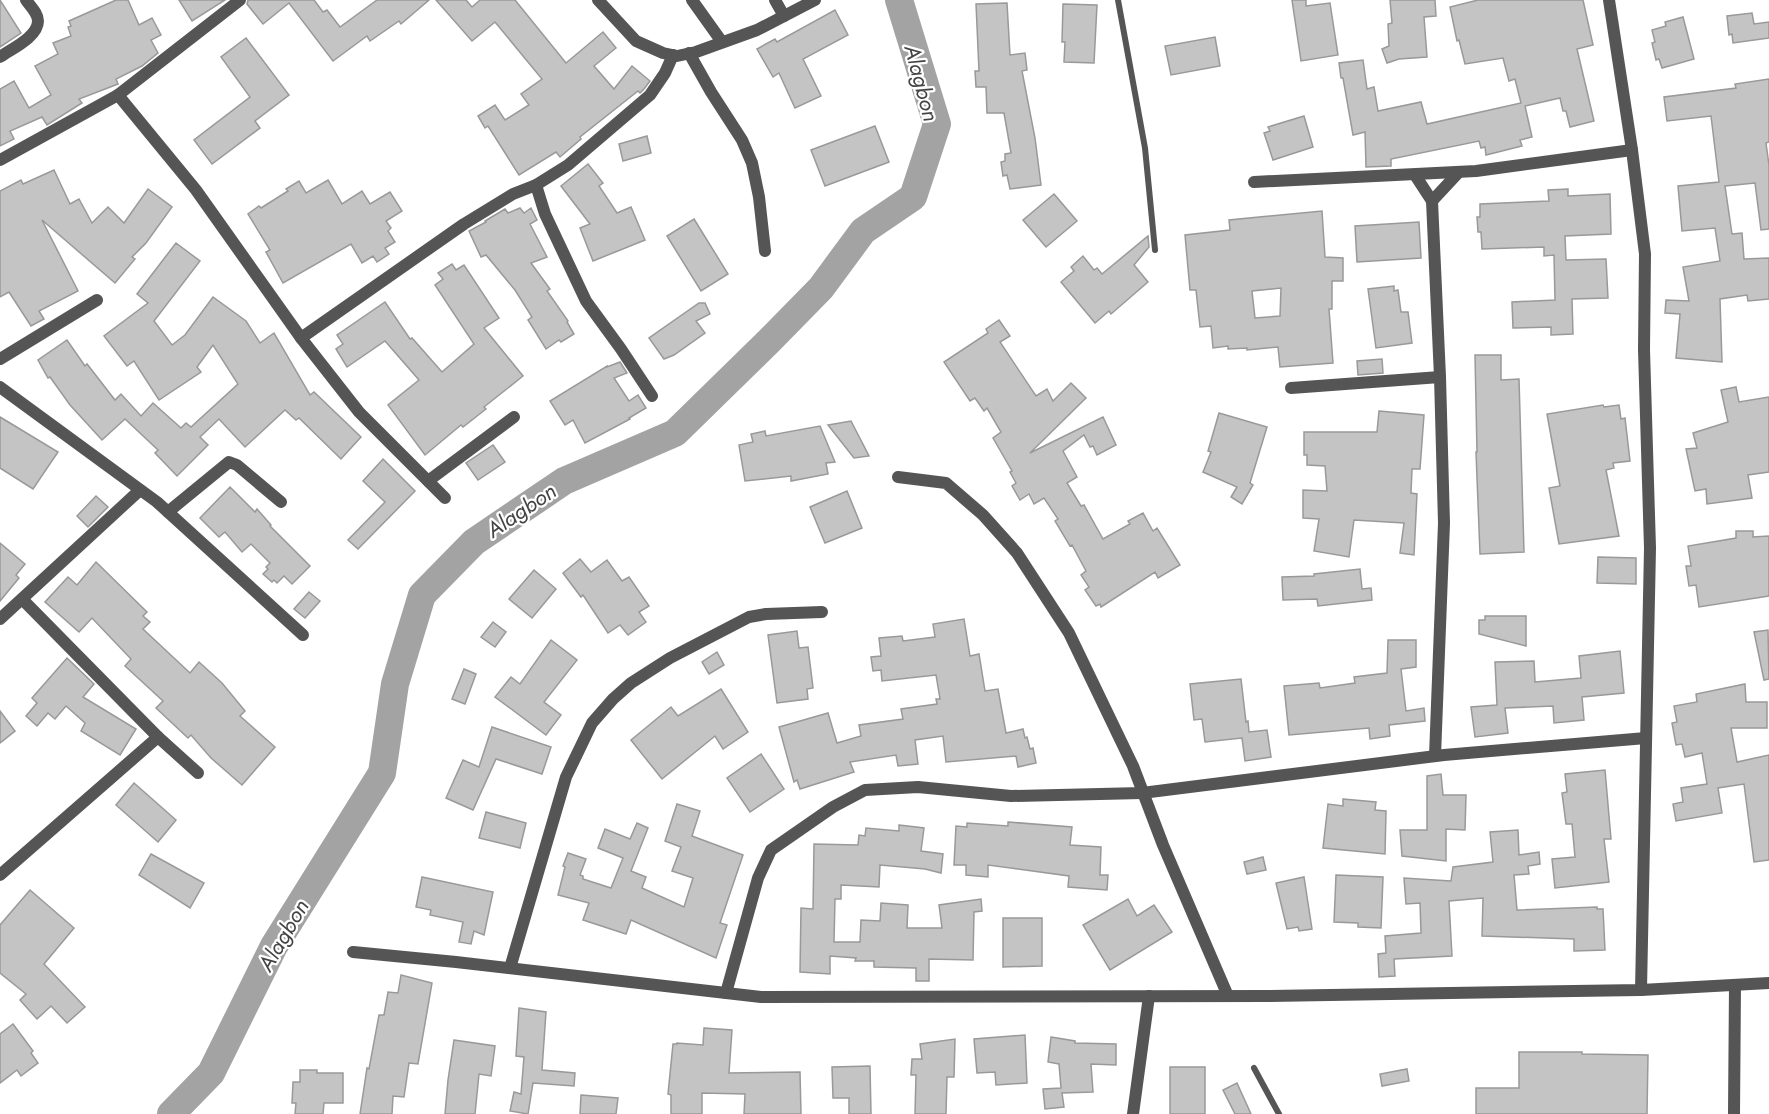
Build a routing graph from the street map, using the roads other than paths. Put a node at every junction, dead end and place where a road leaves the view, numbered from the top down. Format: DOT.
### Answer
graph roads {
  1 [pos="26,0"];
  2 [pos="240,0"];
  3 [pos="598,0"];
  4 [pos="692,0"];
  5 [pos="775,0"];
  6 [pos="815,0"];
  7 [pos="1118,0"];
  8 [pos="1608,0"];
  9 [pos="784,16"];
  10 [pos="722,42"];
  11 [pos="689,53"];
  12 [pos="673,55"];
  13 [pos="0,57"];
  14 [pos="118,95"];
  15 [pos="1632,150"];
  16 [pos="0,160"];
  17 [pos="1459,172"];
  18 [pos="1415,175"];
  19 [pos="1254,182"];
  20 [pos="536,185"];
  21 [pos="1432,201"];
  22 [pos="1155,250"];
  23 [pos="765,251"];
  24 [pos="97,300"];
  25 [pos="301,338"];
  26 [pos="0,359"];
  27 [pos="1440,377"];
  28 [pos="0,387"];
  29 [pos="1291,388"];
  30 [pos="652,396"];
  31 [pos="514,417"];
  32 [pos="898,477"];
  33 [pos="428,481"];
  34 [pos="140,490"];
  35 [pos="445,498"];
  36 [pos="281,502"];
  37 [pos="168,512"];
  38 [pos="22,599"];
  39 [pos="822,612"];
  40 [pos="0,619"];
  41 [pos="303,635"];
  42 [pos="158,737"];
  43 [pos="1646,738"];
  44 [pos="1435,756"];
  45 [pos="198,773"];
  46 [pos="1142,793"];
  47 [pos="0,875"];
  48 [pos="353,952"];
  49 [pos="510,968"];
  50 [pos="1769,983"];
  51 [pos="1735,985"];
  52 [pos="1641,990"];
  53 [pos="726,993"];
  54 [pos="1149,996"];
  55 [pos="1228,996"];
  56 [pos="1254,1068"];
  57 [pos="1133,1114"];
  58 [pos="1279,1114"];
  59 [pos="1734,1114"];
  1 -- 13 [label="street"];
  2 -- 14 [label="street"];
  3 -- 12 [label="street"];
  4 -- 10 [label="street"];
  5 -- 9 [label="street"];
  6 -- 9 [label="street"];
  7 -- 22 [label="lane"];
  8 -- 15 [label="street"];
  9 -- 10 [label="street"];
  10 -- 11 [label="street"];
  11 -- 12 [label="street"];
  11 -- 23 [label="street"];
  12 -- 20 [label="street"];
  14 -- 16 [label="street"];
  14 -- 25 [label="street"];
  15 -- 17 [label="street"];
  15 -- 43 [label="street"];
  17 -- 18 [label="street"];
  17 -- 21 [label="street"];
  18 -- 19 [label="street"];
  18 -- 21 [label="street"];
  20 -- 25 [label="street"];
  20 -- 30 [label="street"];
  21 -- 27 [label="street"];
  24 -- 26 [label="street"];
  25 -- 33 [label="street"];
  27 -- 29 [label="street"];
  27 -- 44 [label="street"];
  28 -- 34 [label="street"];
  31 -- 33 [label="street"];
  32 -- 46 [label="street"];
  33 -- 35 [label="street"];
  34 -- 37 [label="street"];
  34 -- 38 [label="street"];
  36 -- 37 [label="street"];
  37 -- 41 [label="street"];
  38 -- 40 [label="street"];
  38 -- 42 [label="street"];
  39 -- 49 [label="street"];
  42 -- 45 [label="street"];
  42 -- 47 [label="street"];
  43 -- 44 [label="street"];
  43 -- 52 [label="street"];
  44 -- 46 [label="street"];
  46 -- 53 [label="street"];
  46 -- 55 [label="street"];
  48 -- 49 [label="street"];
  49 -- 53 [label="street"];
  50 -- 51 [label="street"];
  51 -- 52 [label="street"];
  51 -- 59 [label="street"];
  52 -- 55 [label="street"];
  53 -- 54 [label="street"];
  54 -- 55 [label="street"];
  54 -- 57 [label="street"];
  56 -- 58 [label="lane"];
}
